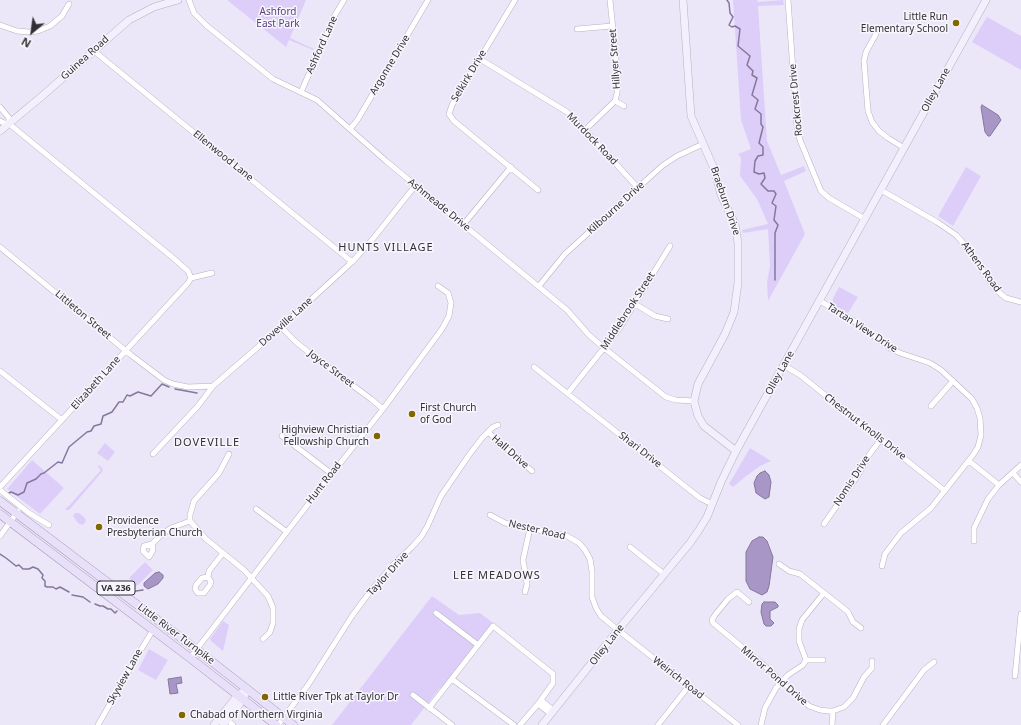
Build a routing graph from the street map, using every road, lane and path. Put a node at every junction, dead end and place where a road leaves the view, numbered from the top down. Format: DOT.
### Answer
graph roads {
  1 [pos="178,0"];
  2 [pos="189,0"];
  3 [pos="344,0"];
  4 [pos="428,0"];
  5 [pos="514,0"];
  6 [pos="610,0"];
  7 [pos="683,0"];
  8 [pos="788,0"];
  9 [pos="986,0"];
  10 [pos="69,4"];
  11 [pos="0,25"];
  12 [pos="612,26"];
  13 [pos="577,29"];
  14 [pos="876,34"];
  15 [pos="94,51"];
  16 [pos="480,59"];
  17 [pos="301,92"];
  18 [pos="615,102"];
  19 [pos="624,106"];
  20 [pos="0,107"];
  21 [pos="0,121"];
  22 [pos="9,124"];
  23 [pos="350,130"];
  24 [pos="585,130"];
  25 [pos="0,131"];
  26 [pos="703,144"];
  27 [pos="904,148"];
  28 [pos="510,167"];
  29 [pos="415,186"];
  30 [pos="638,188"];
  31 [pos="538,190"];
  32 [pos="881,190"];
  33 [pos="865,219"];
  34 [pos="463,225"];
  35 [pos="670,246"];
  36 [pos="0,247"];
  37 [pos="352,262"];
  38 [pos="212,273"];
  39 [pos="191,278"];
  40 [pos="438,286"];
  41 [pos="539,286"];
  42 [pos="820,301"];
  43 [pos="1021,302"];
  44 [pos="634,304"];
  45 [pos="668,319"];
  46 [pos="281,327"];
  47 [pos="604,348"];
  48 [pos="126,350"];
  49 [pos="534,366"];
  50 [pos="785,366"];
  51 [pos="0,370"];
  52 [pos="953,381"];
  53 [pos="214,386"];
  54 [pos="568,393"];
  55 [pos="694,401"];
  56 [pos="931,406"];
  57 [pos="383,409"];
  58 [pos="62,420"];
  59 [pos="498,425"];
  60 [pos="488,432"];
  61 [pos="282,436"];
  62 [pos="881,439"];
  63 [pos="736,451"];
  64 [pos="153,454"];
  65 [pos="229,454"];
  66 [pos="969,461"];
  67 [pos="1021,465"];
  68 [pos="532,471"];
  69 [pos="1013,473"];
  70 [pos="332,474"];
  71 [pos="1021,482"];
  72 [pos="998,485"];
  73 [pos="0,489"];
  74 [pos="945,491"];
  75 [pos="0,501"];
  76 [pos="712,504"];
  77 [pos="256,509"];
  78 [pos="19,510"];
  79 [pos="0,514"];
  80 [pos="490,515"];
  81 [pos="190,521"];
  82 [pos="10,522"];
  83 [pos="824,524"];
  84 [pos="49,525"];
  85 [pos="530,528"];
  86 [pos="287,532"];
  87 [pos="0,536"];
  88 [pos="974,541"];
  89 [pos="152,544"];
  90 [pos="630,548"];
  91 [pos="223,553"];
  92 [pos="780,564"];
  93 [pos="882,566"];
  94 [pos="664,574"];
  95 [pos="208,577"];
  96 [pos="251,578"];
  97 [pos="525,592"];
  98 [pos="824,593"];
  99 [pos="749,602"];
  100 [pos="436,613"];
  101 [pos="1021,614"];
  102 [pos="861,628"];
  103 [pos="153,630"];
  104 [pos="618,630"];
  105 [pos="263,639"];
  106 [pos="1020,643"];
  107 [pos="478,645"];
  108 [pos="197,650"];
  109 [pos="190,658"];
  110 [pos="806,660"];
  111 [pos="823,660"];
  112 [pos="872,661"];
  113 [pos="934,662"];
  114 [pos="1015,676"];
  115 [pos="452,679"];
  116 [pos="782,682"];
  117 [pos="688,687"];
  118 [pos="248,689"];
  119 [pos="414,695"];
  120 [pos="241,697"];
  121 [pos="540,702"];
  122 [pos="429,708"];
  123 [pos="833,711"];
  124 [pos="552,713"];
  125 [pos="284,717"];
  126 [pos="226,721"];
  127 [pos="98,725"];
  128 [pos="214,725"];
  129 [pos="277,725"];
  130 [pos="294,725"];
  131 [pos="452,725"];
  132 [pos="514,725"];
  133 [pos="520,725"];
  134 [pos="542,725"];
  135 [pos="658,725"];
  136 [pos="737,725"];
  137 [pos="761,725"];
  138 [pos="832,725"];
  139 [pos="883,725"];
  1 -- 15 [label="main road, Guinea Road"];
  2 -- 17 [label="street, Ashmeade Drive"];
  3 -- 17 [label="street, Ashford Lane"];
  4 -- 23 [label="street, Argonne Drive"];
  5 -- 16 [label="street, Selkirk Drive"];
  6 -- 12 [label="street, Hillyer Street"];
  7 -- 26 [label="main road, Braeburn Drive"];
  8 -- 33 [label="street, Rockcrest Drive"];
  9 -- 27 [label="main road, Olley Lane"];
  10 -- 11 [label="street"];
  12 -- 13 [label="street"];
  12 -- 18 [label="street, Hillyer Street"];
  14 -- 27 [label="street"];
  15 -- 22 [label="main road, Guinea Road"];
  15 -- 37 [label="street, Ellenwood Lane"];
  16 -- 24 [label="street, Murdock Road"];
  16 -- 28 [label="street, Selkirk Drive"];
  17 -- 23 [label="street, Ashmeade Drive"];
  18 -- 19 [label="street"];
  18 -- 24 [label="street, Hillyer Street"];
  20 -- 22 [label="street"];
  21 -- 22 [label="street"];
  22 -- 25 [label="main road, Guinea Road"];
  22 -- 39 [label="street"];
  23 -- 29 [label="street, Ashmeade Drive"];
  24 -- 30 [label="street, Murdock Road"];
  26 -- 30 [label="street, Kilbourne Drive"];
  26 -- 55 [label="main road, Braeburn Drive"];
  27 -- 32 [label="main road, Olley Lane"];
  28 -- 31 [label="street, Selkirk Drive"];
  28 -- 34 [label="street"];
  29 -- 34 [label="street, Ashmeade Drive"];
  29 -- 37 [label="street, Doveville Lane"];
  30 -- 41 [label="street, Kilbourne Drive"];
  32 -- 33 [label="main road, Olley Lane"];
  32 -- 43 [label="street, Athens Road"];
  33 -- 42 [label="main road, Olley Lane"];
  34 -- 41 [label="street, Ashmeade Drive"];
  35 -- 44 [label="street, Middlebrook Street"];
  36 -- 48 [label="street, Littleton Street"];
  37 -- 46 [label="street, Doveville Lane"];
  38 -- 39 [label="street"];
  39 -- 48 [label="street, Elizabeth Lane"];
  40 -- 57 [label="street, Hunt Road"];
  41 -- 47 [label="street, Ashmeade Drive"];
  42 -- 50 [label="main road, Olley Lane"];
  42 -- 52 [label="street, Tartan View Drive"];
  44 -- 45 [label="street"];
  44 -- 47 [label="street, Middlebrook Street"];
  46 -- 53 [label="street, Doveville Lane"];
  46 -- 57 [label="street, Joyce Street"];
  47 -- 54 [label="street, Middlebrook Street"];
  47 -- 55 [label="street, Ashmeade Drive"];
  48 -- 53 [label="street, Littleton Street"];
  48 -- 58 [label="street, Elizabeth Lane"];
  49 -- 54 [label="street, Shari Drive"];
  50 -- 62 [label="street, Chestnut Knolls Drive"];
  50 -- 63 [label="main road, Olley Lane"];
  51 -- 58 [label="street"];
  52 -- 56 [label="street"];
  52 -- 66 [label="street, Tartan View Drive"];
  53 -- 64 [label="street, Doveville Lane"];
  54 -- 76 [label="street, Shari Drive"];
  55 -- 63 [label="main road"];
  57 -- 70 [label="street, Hunt Road"];
  58 -- 73 [label="street, Elizabeth Lane"];
  59 -- 60 [label="street, Taylor Drive"];
  60 -- 68 [label="street, Hall Drive"];
  60 -- 125 [label="street, Taylor Drive"];
  61 -- 70 [label="street"];
  62 -- 74 [label="street, Chestnut Knolls Drive"];
  62 -- 83 [label="street, Nomis Drive"];
  63 -- 76 [label="main road, Olley Lane"];
  65 -- 81 [label="street"];
  66 -- 72 [label="street"];
  66 -- 74 [label="street, Tartan View Drive"];
  67 -- 69 [label="street"];
  69 -- 71 [label="street"];
  69 -- 72 [label="street"];
  70 -- 86 [label="street, Hunt Road"];
  72 -- 88 [label="street"];
  73 -- 78 [label="street"];
  74 -- 93 [label="street, Tartan View Drive"];
  75 -- 78 [label="main road, Little River Turnpike / VA 236"];
  76 -- 94 [label="main road, Olley Lane"];
  77 -- 86 [label="street"];
  78 -- 82 [label="street"];
  78 -- 84 [label="street"];
  78 -- 108 [label="main road, Little River Turnpike / VA 236"];
  79 -- 82 [label="main road, Little River Turnpike / VA 236"];
  80 -- 85 [label="street, Nester Road"];
  81 -- 89 [label="street"];
  81 -- 91 [label="street"];
  82 -- 87 [label="street"];
  82 -- 103 [label="main road, Little River Turnpike / VA 236"];
  85 -- 97 [label="street"];
  85 -- 104 [label="street, Nester Road"];
  86 -- 96 [label="street, Hunt Road"];
  90 -- 94 [label="street"];
  91 -- 95 [label="street"];
  91 -- 96 [label="street"];
  92 -- 98 [label="street"];
  94 -- 104 [label="main road, Olley Lane"];
  96 -- 105 [label="street"];
  96 -- 108 [label="street, Hunt Road"];
  98 -- 102 [label="street"];
  98 -- 110 [label="street"];
  99 -- 116 [label="street, Mirror Pond Drive"];
  100 -- 107 [label="street"];
  101 -- 106 [label="street"];
  103 -- 109 [label="main road, Little River Turnpike / VA 236"];
  103 -- 127 [label="street, Skyview Lane"];
  104 -- 117 [label="street, Weirich Road"];
  104 -- 124 [label="main road, Olley Lane"];
  106 -- 114 [label="street"];
  107 -- 115 [label="street"];
  107 -- 121 [label="street"];
  108 -- 109 [label="street, Hunt Road"];
  108 -- 118 [label="main road, Little River Turnpike / VA 236"];
  109 -- 120 [label="main road, Little River Turnpike / VA 236"];
  110 -- 111 [label="street"];
  110 -- 116 [label="street"];
  112 -- 123 [label="street"];
  113 -- 139 [label="street"];
  115 -- 122 [label="street"];
  115 -- 132 [label="street"];
  116 -- 123 [label="street, Mirror Pond Drive"];
  116 -- 137 [label="street"];
  117 -- 135 [label="street"];
  117 -- 136 [label="street, Weirich Road"];
  118 -- 120 [label="main road"];
  118 -- 125 [label="main road, Little River Turnpike / VA 236"];
  119 -- 122 [label="street"];
  120 -- 126 [label="main road"];
  120 -- 129 [label="main road, Little River Turnpike / VA 236"];
  121 -- 124 [label="street"];
  121 -- 133 [label="street"];
  122 -- 131 [label="street"];
  123 -- 138 [label="street"];
  124 -- 134 [label="main road, Olley Lane"];
  125 -- 129 [label="street, Taylor Drive"];
  125 -- 130 [label="main road, Little River Turnpike / VA 236"];
  126 -- 128 [label="main road"];
}
